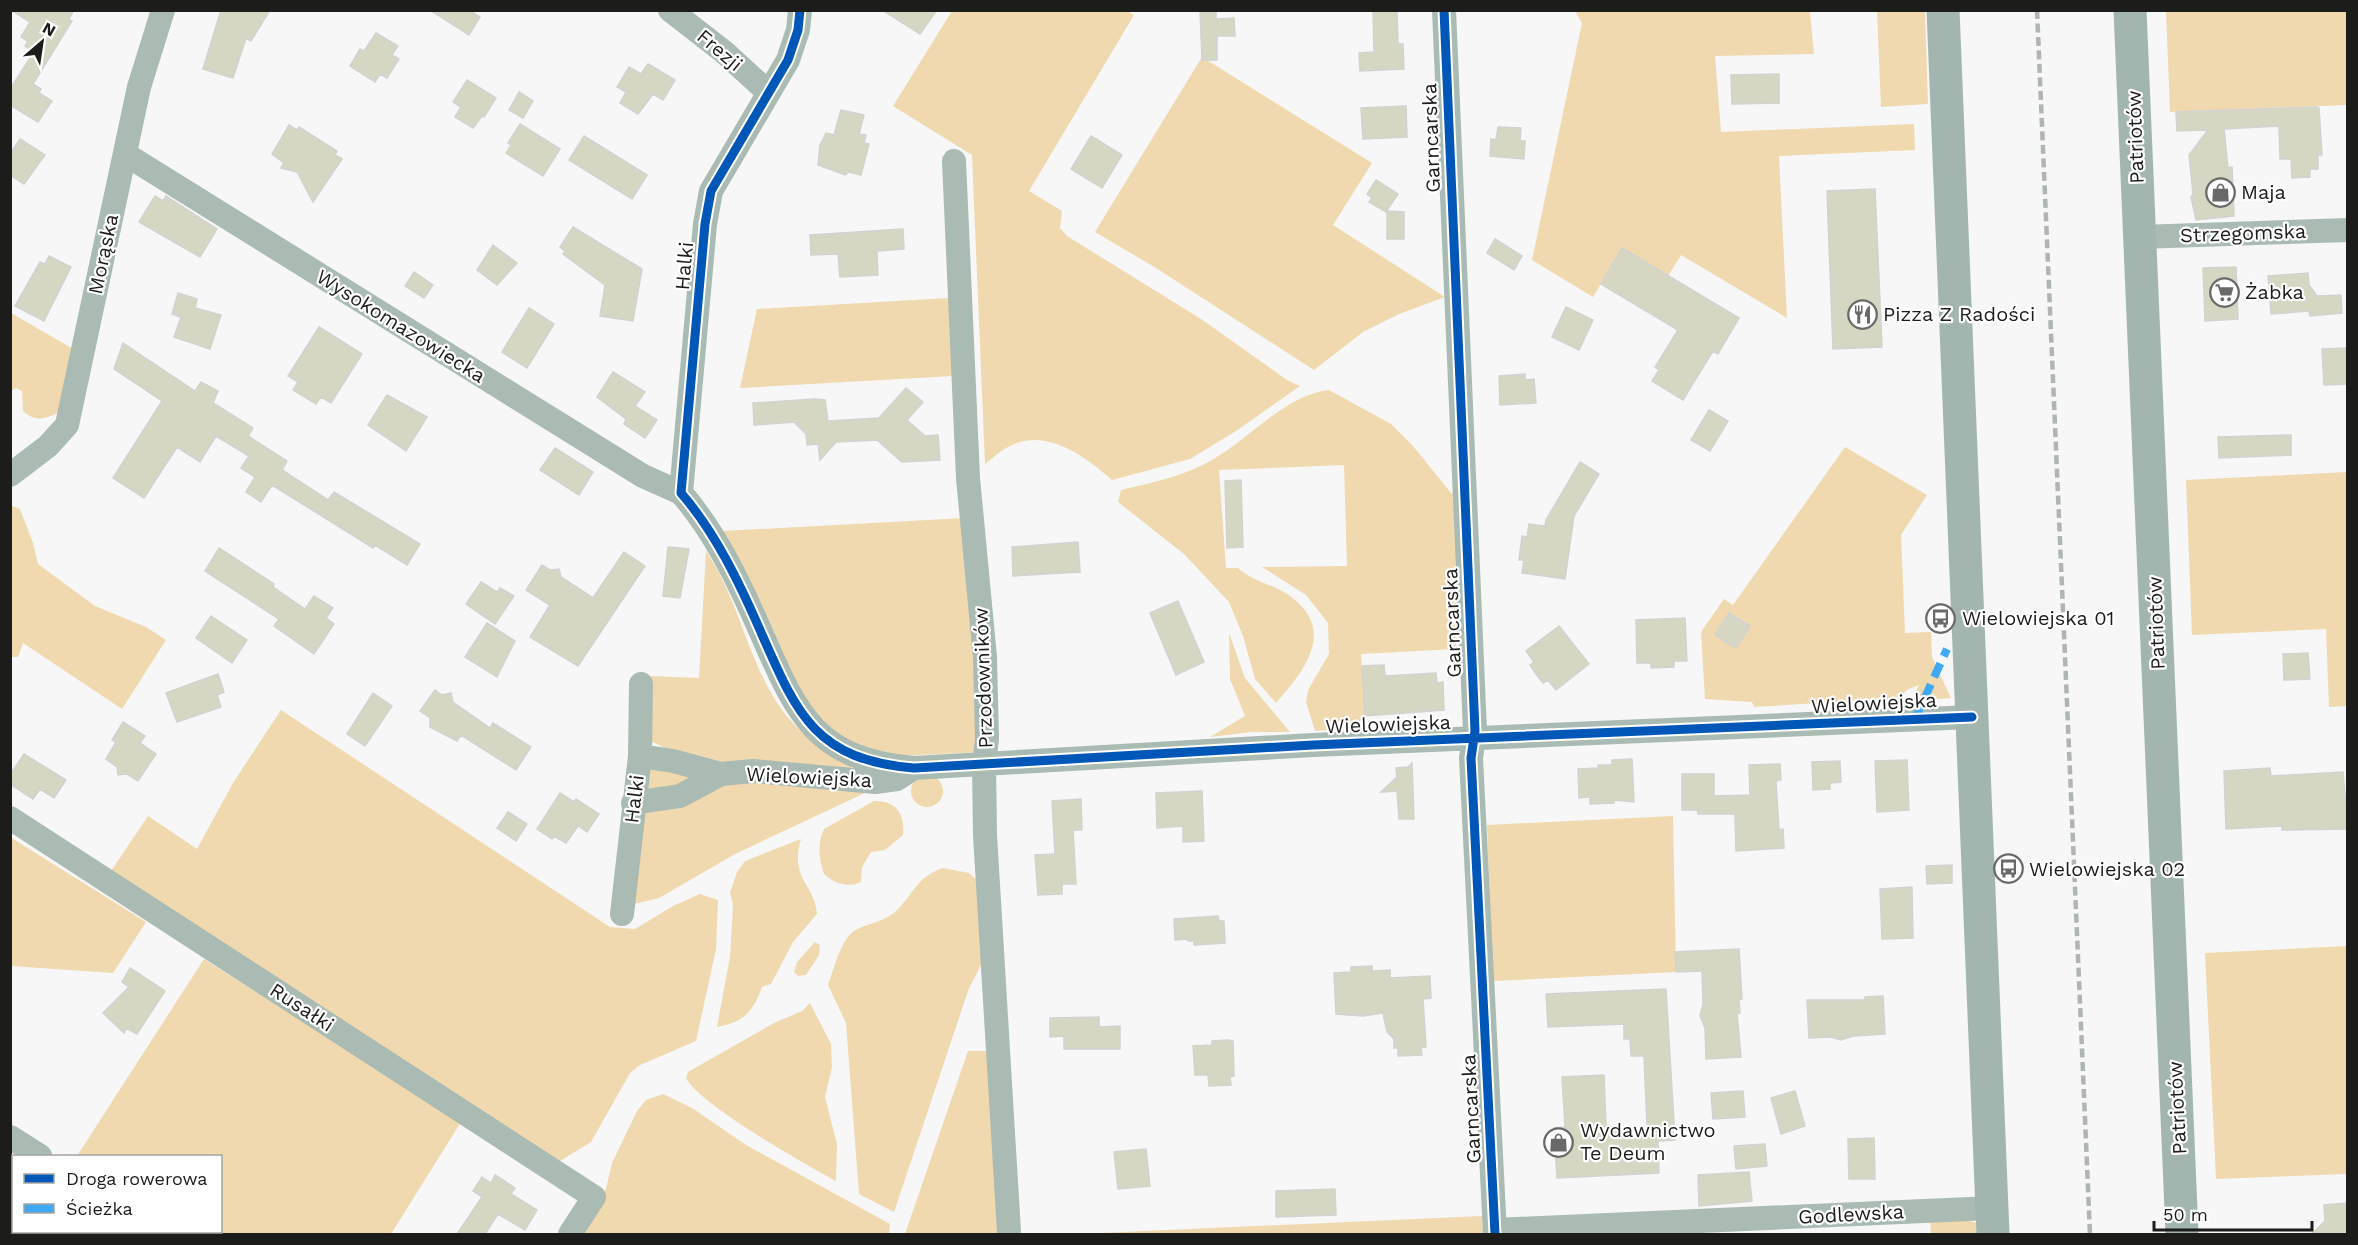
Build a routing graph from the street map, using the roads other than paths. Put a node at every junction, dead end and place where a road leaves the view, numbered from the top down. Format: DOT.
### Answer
graph roads {
  1 [pos="162,10"];
  2 [pos="670,10"];
  3 [pos="800,10"];
  4 [pos="1444,10"];
  5 [pos="1943,10"];
  6 [pos="2130,10"];
  7 [pos="768,92"];
  8 [pos="125,154"];
  9 [pos="954,161"];
  10 [pos="2348,230"];
  11 [pos="2139,237"];
  12 [pos="10,475"];
  13 [pos="681,493"];
  14 [pos="641,684"];
  15 [pos="1972,717"];
  16 [pos="1474,739"];
  17 [pos="640,756"];
  18 [pos="984,764"];
  19 [pos="915,768"];
  20 [pos="721,774"];
  21 [pos="633,803"];
  22 [pos="10,818"];
  23 [pos="622,914"];
  24 [pos="10,1137"];
  25 [pos="38,1155"];
  26 [pos="1993,1221"];
  27 [pos="1009,1232"];
  28 [pos="1495,1232"];
  29 [pos="570,1234"];
  30 [pos="2182,1234"];
  1 -- 8 [label="street, Morąska"];
  2 -- 7 [label="street, Frezji"];
  3 -- 7 [label="street, Halki"];
  4 -- 16 [label="street, Garncarska"];
  5 -- 15 [label="main road"];
  6 -- 11 [label="main road, Patriotów"];
  7 -- 13 [label="street, Halki"];
  8 -- 12 [label="street, Morąska"];
  8 -- 13 [label="street, Wysokomazowiecka"];
  9 -- 18 [label="street, Przodowników"];
  10 -- 11 [label="street, Strzegomska"];
  11 -- 30 [label="main road, Patriotów"];
  13 -- 19 [label="street"];
  14 -- 17 [label="street, Halki"];
  15 -- 16 [label="street, Wielowiejska"];
  15 -- 26 [label="main road"];
  16 -- 18 [label="street, Wielowiejska"];
  16 -- 28 [label="street, Garncarska"];
  17 -- 20 [label="street, Wielowiejska"];
  17 -- 21 [label="street, Halki"];
  18 -- 19 [label="street, Wielowiejska"];
  18 -- 27 [label="street, Przodowników"];
  19 -- 20 [label="street, Wielowiejska"];
  20 -- 21 [label="street, Wielowiejska"];
  21 -- 23 [label="street, Halki"];
  22 -- 29 [label="street, Rusałki"];
  24 -- 25 [label="street"];
  26 -- 28 [label="street, Godlewska"];
}
